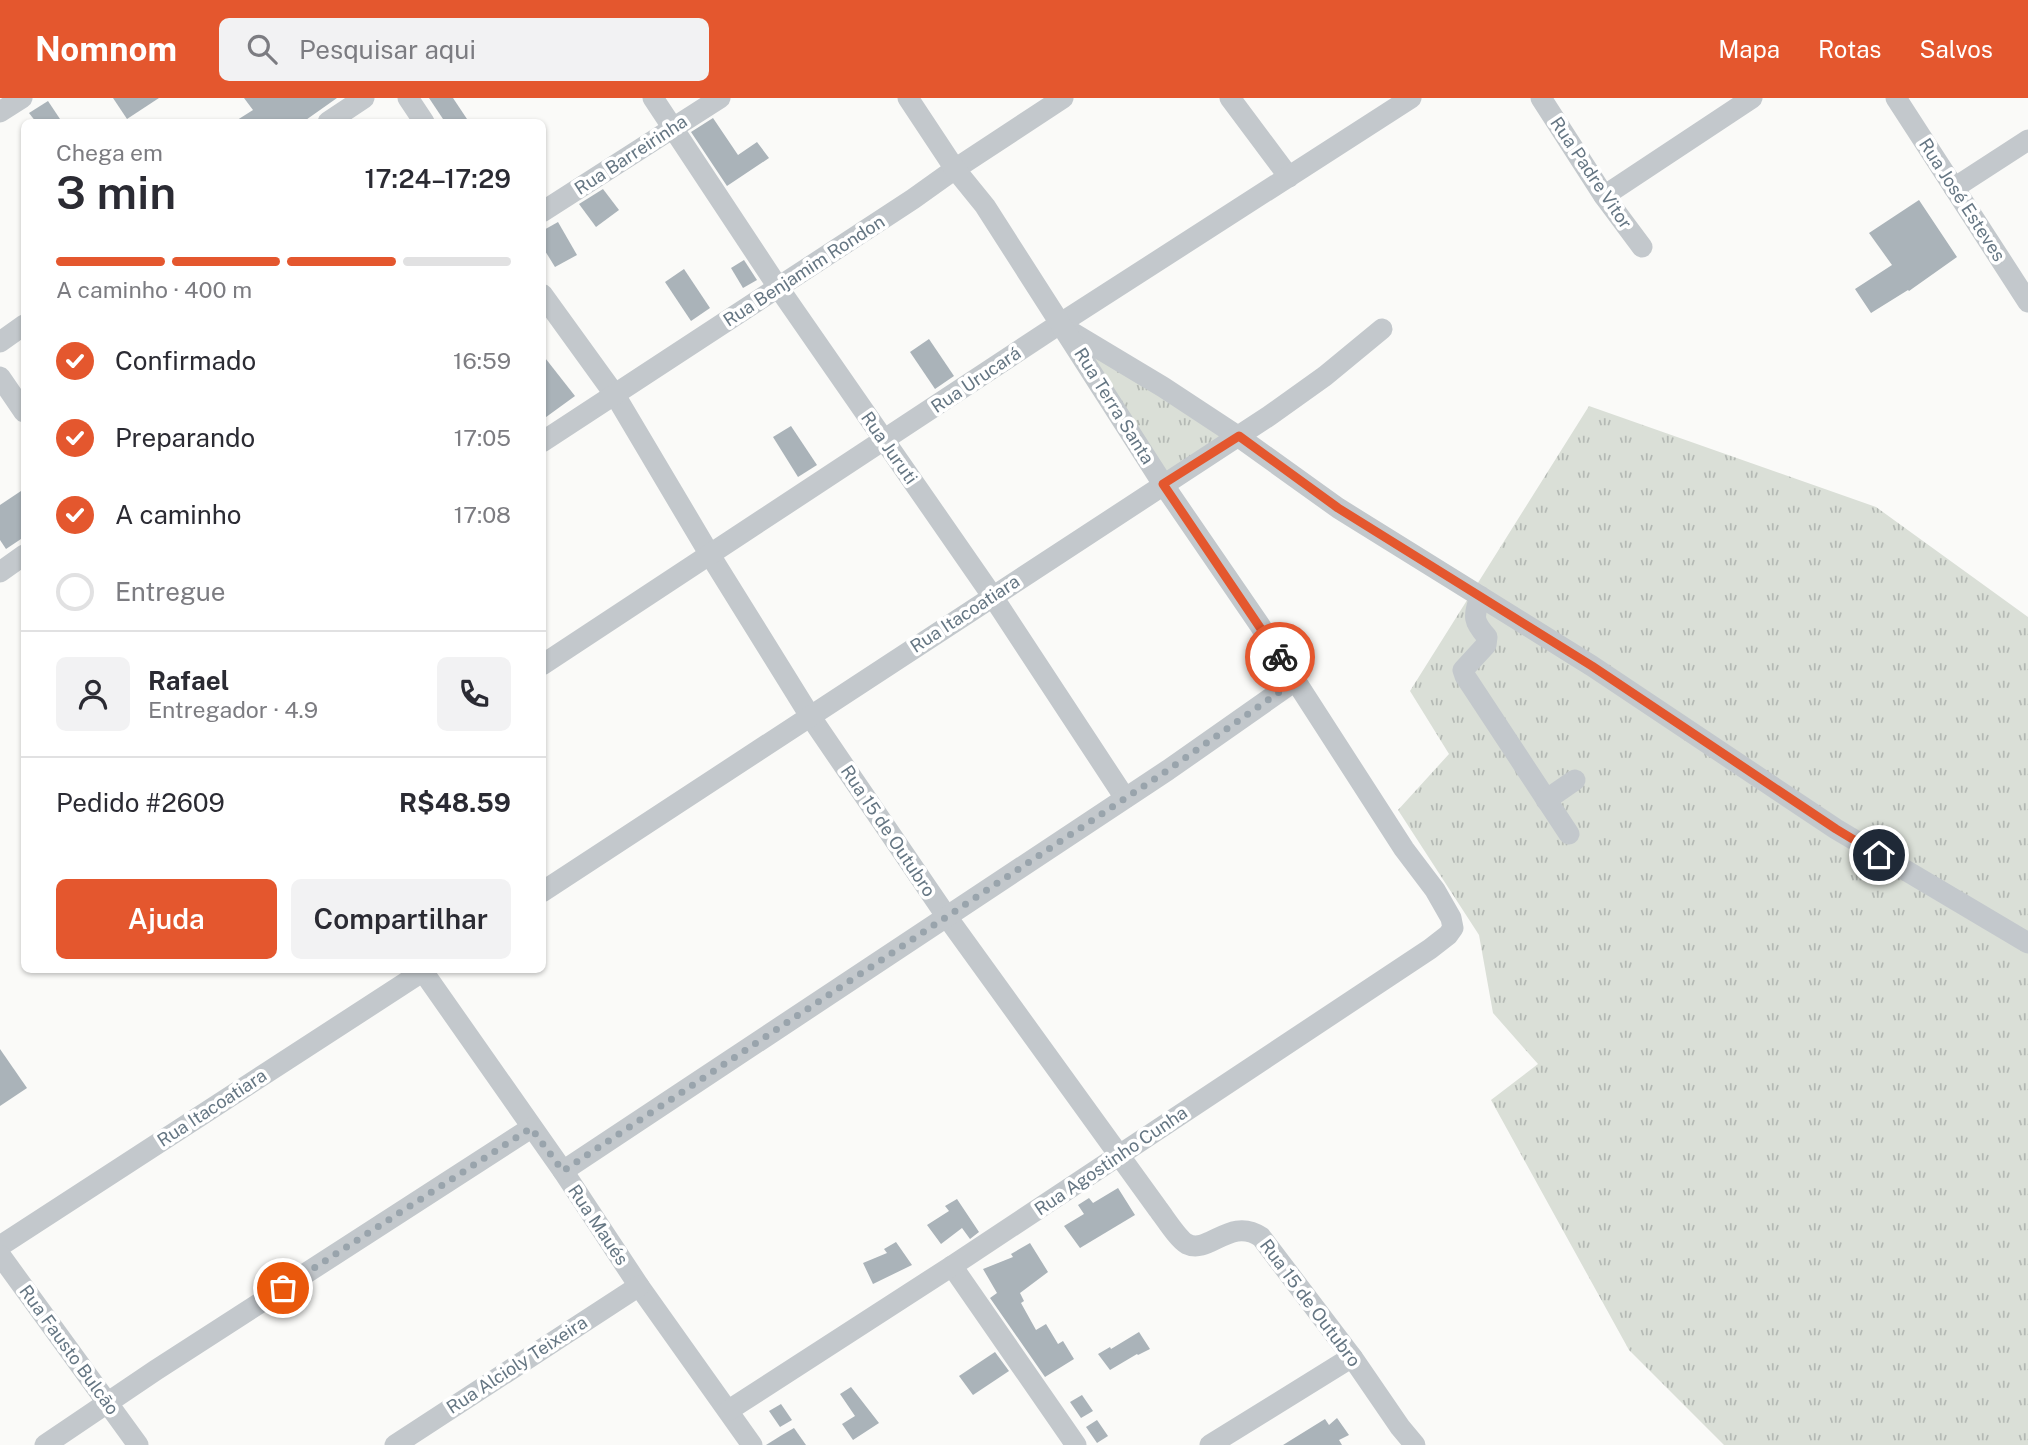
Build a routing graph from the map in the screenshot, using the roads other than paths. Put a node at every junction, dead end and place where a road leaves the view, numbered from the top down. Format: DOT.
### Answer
graph roads {
  1 [pos="22,98"];
  2 [pos="365,98"];
  3 [pos="408,98"];
  4 [pos="653,98"];
  5 [pos="720,98"];
  6 [pos="908,98"];
  7 [pos="1063,98"];
  8 [pos="1230,98"];
  9 [pos="1411,98"];
  10 [pos="1541,98"];
  11 [pos="1752,98"];
  12 [pos="1896,98"];
  13 [pos="0,112"];
  14 [pos="333,119"];
  15 [pos="422,119"];
  16 [pos="673,129"];
  17 [pos="2028,140"];
  18 [pos="955,169"];
  19 [pos="1289,177"];
  20 [pos="1954,188"];
  21 [pos="1604,196"];
  22 [pos="546,209"];
  23 [pos="1642,247"];
  24 [pos="778,288"];
  25 [pos="546,300"];
  26 [pos="2028,302"];
  27 [pos="1063,326"];
  28 [pos="21,327"];
  29 [pos="1382,329"];
  30 [pos="0,341"];
  31 [pos="0,377"];
  32 [pos="615,395"];
  33 [pos="21,408"];
  34 [pos="1239,436"];
  35 [pos="546,439"];
  36 [pos="884,441"];
  37 [pos="1163,484"];
  38 [pos="710,555"];
  39 [pos="21,557"];
  40 [pos="0,572"];
  41 [pos="1480,596"];
  42 [pos="993,597"];
  43 [pos="546,662"];
  44 [pos="1295,681"];
  45 [pos="810,716"];
  46 [pos="1575,780"];
  47 [pos="1125,798"];
  48 [pos="1546,800"];
  49 [pos="1569,834"];
  50 [pos="546,889"];
  51 [pos="1435,890"];
  52 [pos="947,918"];
  53 [pos="2028,943"];
  54 [pos="418,973"];
  55 [pos="425,973"];
  56 [pos="531,1128"];
  57 [pos="1118,1156"];
  58 [pos="563,1171"];
  59 [pos="0,1246"];
  60 [pos="0,1255"];
  61 [pos="952,1266"];
  62 [pos="639,1286"];
  63 [pos="1352,1357"];
  64 [pos="107,1402"];
  65 [pos="729,1410"];
  66 [pos="746,1443"];
  67 [pos="45,1445"];
  68 [pos="138,1445"];
  69 [pos="395,1445"];
  70 [pos="1076,1445"];
  71 [pos="1210,1445"];
  72 [pos="1415,1445"];
  1 -- 13 [label="street"];
  2 -- 14 [label="street"];
  3 -- 15 [label="street"];
  4 -- 16 [label="street, Rua Juruti"];
  5 -- 16 [label="street, Rua Barreirinha"];
  6 -- 18 [label="street, Rua Terra Santa"];
  7 -- 18 [label="street, Rua Benjamim Rondon"];
  8 -- 19 [label="street"];
  9 -- 19 [label="street, Rua Urucará"];
  10 -- 21 [label="street, Rua Padre Vitor"];
  11 -- 21 [label="street"];
  12 -- 20 [label="street, Rua José Esteves"];
  16 -- 22 [label="street, Rua Barreirinha"];
  16 -- 24 [label="street, Rua Juruti"];
  17 -- 20 [label="street"];
  18 -- 24 [label="street, Rua Benjamim Rondon"];
  18 -- 27 [label="street, Rua Terra Santa"];
  19 -- 27 [label="street, Rua Urucará"];
  20 -- 26 [label="street, Rua José Esteves"];
  21 -- 23 [label="street, Rua Padre Vitor"];
  24 -- 32 [label="street, Rua Benjamim Rondon"];
  24 -- 36 [label="street, Rua Juruti"];
  25 -- 32 [label="street, Rua 15 de Outubro"];
  27 -- 34 [label="street"];
  27 -- 36 [label="street, Rua Urucará"];
  27 -- 37 [label="street, Rua Terra Santa"];
  28 -- 30 [label="street"];
  29 -- 34 [label="street, Rua Itacoatiara"];
  31 -- 33 [label="street"];
  32 -- 35 [label="street, Rua Benjamim Rondon"];
  32 -- 38 [label="street, Rua 15 de Outubro"];
  34 -- 37 [label="street, Rua Itacoatiara"];
  34 -- 41 [label="street"];
  36 -- 38 [label="street, Rua Urucará"];
  36 -- 42 [label="street, Rua Juruti"];
  37 -- 42 [label="street, Rua Itacoatiara"];
  37 -- 44 [label="street, Rua Terra Santa"];
  38 -- 43 [label="street, Rua Urucará"];
  38 -- 45 [label="street, Rua 15 de Outubro"];
  39 -- 40 [label="street"];
  41 -- 48 [label="street"];
  41 -- 53 [label="street"];
  42 -- 45 [label="street, Rua Itacoatiara"];
  42 -- 47 [label="street, Rua Juruti"];
  44 -- 47 [label="street"];
  44 -- 51 [label="street, Rua Terra Santa"];
  45 -- 50 [label="street, Rua Itacoatiara"];
  45 -- 52 [label="street, Rua 15 de Outubro"];
  46 -- 48 [label="street"];
  47 -- 52 [label="street"];
  48 -- 49 [label="street"];
  51 -- 57 [label="street, Rua Agostinho Cunha"];
  52 -- 57 [label="street, Rua 15 de Outubro"];
  52 -- 58 [label="street"];
  54 -- 59 [label="street, Rua Itacoatiara"];
  55 -- 56 [label="street, Rua Maués"];
  56 -- 58 [label="street, Rua Maués"];
  56 -- 64 [label="street"];
  57 -- 61 [label="street, Rua Agostinho Cunha"];
  57 -- 63 [label="street, Rua 15 de Outubro"];
  58 -- 62 [label="street, Rua Maués"];
  60 -- 64 [label="street, Rua Fausto Bulcão"];
  61 -- 65 [label="street, Rua Agostinho Cunha"];
  61 -- 70 [label="street"];
  62 -- 65 [label="street, Rua Maués"];
  62 -- 69 [label="street, Rua Alcioly Teixeira"];
  63 -- 71 [label="street"];
  63 -- 72 [label="street, Rua 15 de Outubro"];
  64 -- 67 [label="street"];
  64 -- 68 [label="street, Rua Fausto Bulcão"];
  65 -- 66 [label="street, Rua Maués"];
}
